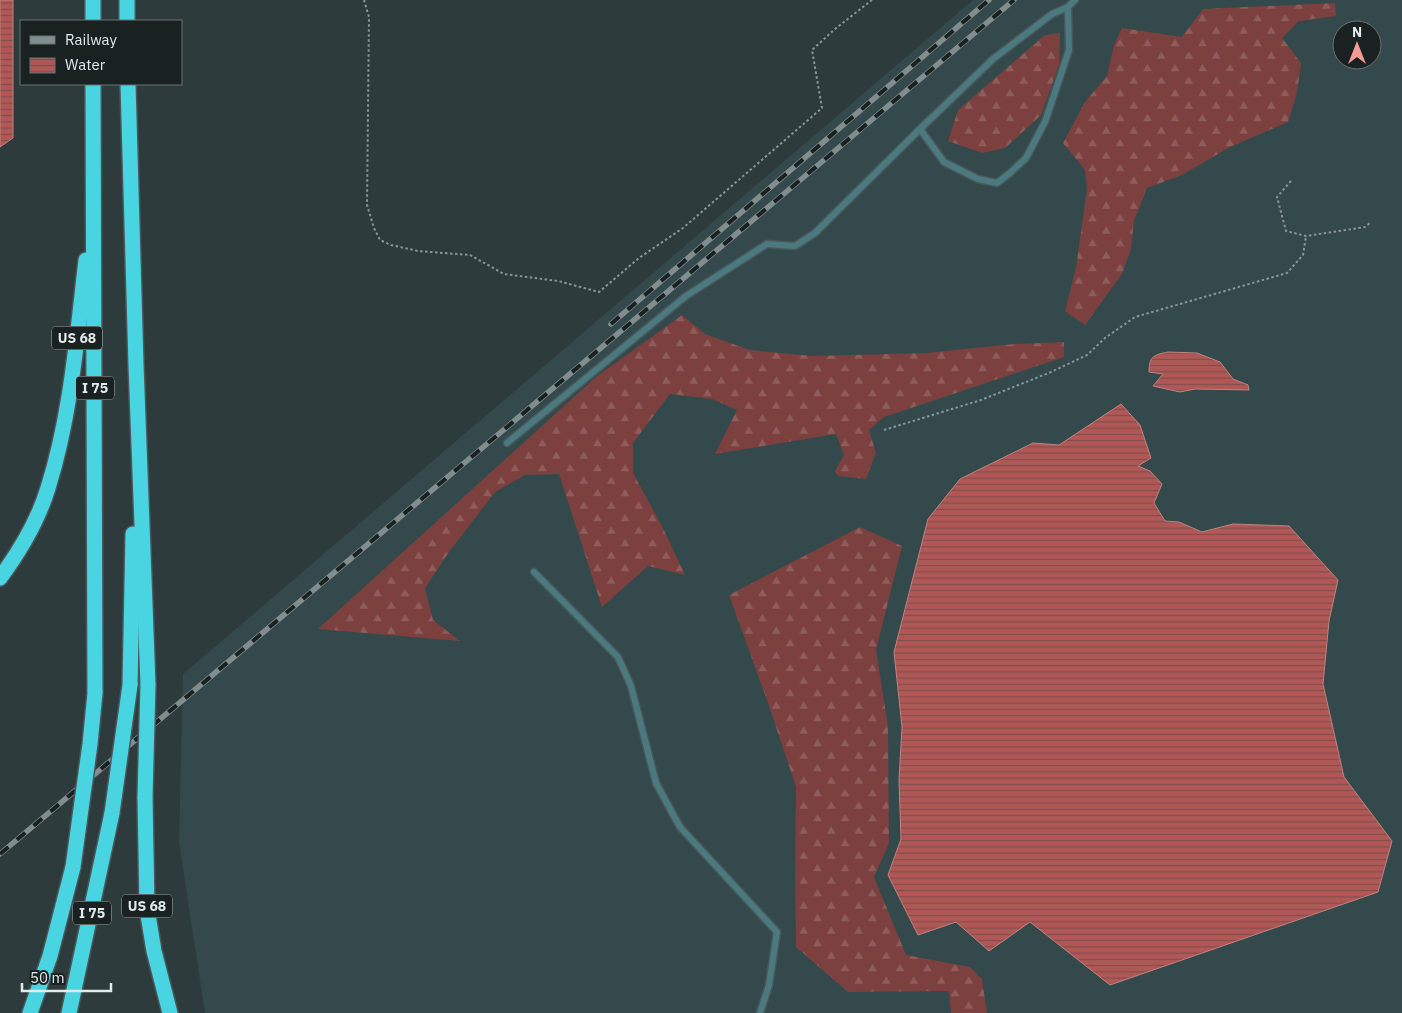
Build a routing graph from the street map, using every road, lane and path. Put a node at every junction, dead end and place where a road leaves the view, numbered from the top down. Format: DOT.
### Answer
graph roads {
  1 [pos="93,0"];
  2 [pos="127,0"];
  3 [pos="364,0"];
  4 [pos="872,0"];
  5 [pos="1076,0"];
  6 [pos="1068,7"];
  7 [pos="93,20"];
  8 [pos="127,20"];
  9 [pos="92,85"];
  10 [pos="92,85"];
  11 [pos="128,85"];
  12 [pos="920,129"];
  13 [pos="1291,181"];
  14 [pos="1372,222"];
  15 [pos="1306,236"];
  16 [pos="136,365"];
  17 [pos="884,430"];
  18 [pos="507,443"];
  19 [pos="534,572"];
  20 [pos="0,578"];
  21 [pos="30,1013"];
  22 [pos="69,1013"];
  23 [pos="170,1013"];
  24 [pos="760,1013"];
  1 -- 7 [label="highway"];
  2 -- 8 [label="highway"];
  3 -- 4 [label="path"];
  5 -- 6 [label="lane"];
  6 -- 12 [label="lane"];
  6 -- 12 [label="lane"];
  9 -- 20 [label="highway, US 68"];
  10 -- 21 [label="highway, I 75, bridge"];
  11 -- 16 [label="highway, I 75"];
  12 -- 18 [label="lane"];
  13 -- 15 [label="path"];
  14 -- 15 [label="path"];
  15 -- 17 [label="path"];
  16 -- 22 [label="highway, I 75, bridge"];
  16 -- 23 [label="highway, US 68, bridge"];
  19 -- 24 [label="lane"];
}
